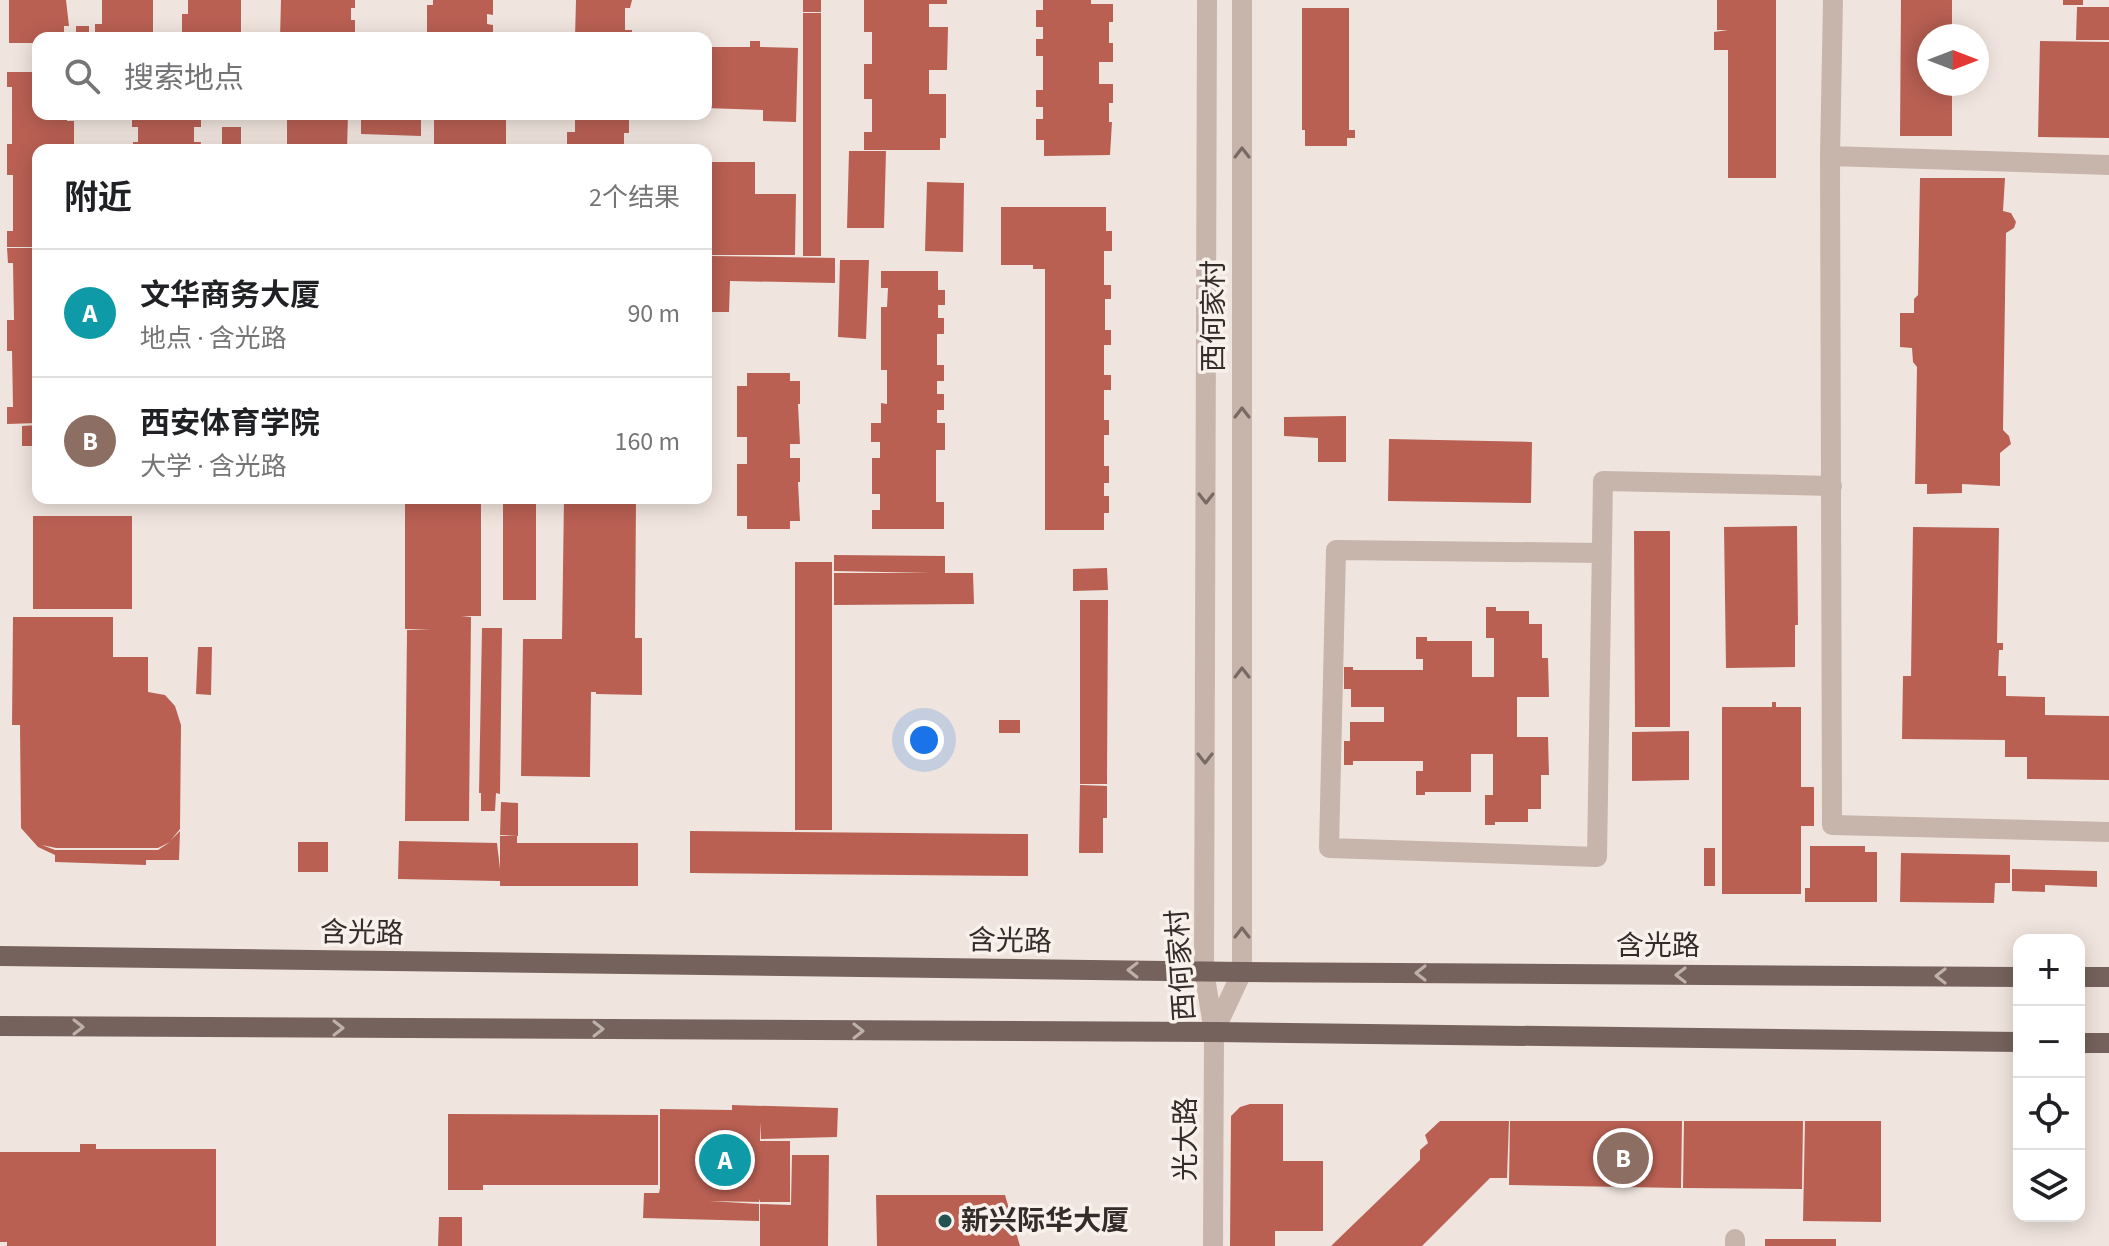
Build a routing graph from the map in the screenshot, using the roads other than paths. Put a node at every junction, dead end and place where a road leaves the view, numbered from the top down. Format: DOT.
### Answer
graph roads {
  1 [pos="1207,0"];
  2 [pos="1242,0"];
  3 [pos="1833,0"];
  4 [pos="1830,156"];
  5 [pos="2109,165"];
  6 [pos="1832,486"];
  7 [pos="1602,553"];
  8 [pos="2109,832"];
  9 [pos="0,956"];
  10 [pos="1204,971"];
  11 [pos="1242,972"];
  12 [pos="2013,977"];
  13 [pos="2085,977"];
  14 [pos="2109,977"];
  15 [pos="0,1026"];
  16 [pos="1214,1032"];
  17 [pos="2013,1042"];
  18 [pos="2085,1043"];
  19 [pos="2109,1043"];
  20 [pos="1213,1246"];
  1 -- 10 [label="street, 西何家村, one-way"];
  11 -- 2 [label="street, 西何家村, one-way"];
  3 -- 4 [label="street"];
  4 -- 5 [label="street"];
  4 -- 6 [label="street"];
  6 -- 7 [label="street"];
  6 -- 8 [label="street"];
  7 -- 7 [label="street"];
  10 -- 9 [label="main road, 含光路, one-way"];
  10 -- 11 [label="main road, 含光路"];
  10 -- 16 [label="street, 西何家村"];
  12 -- 11 [label="main road, 含光路, one-way"];
  11 -- 16 [label="street, 西何家村"];
  13 -- 14 [label="main road"];
  15 -- 16 [label="main road, one-way"];
  16 -- 17 [label="main road"];
  16 -- 20 [label="street, 光大路"];
  18 -- 19 [label="main road"];
}
